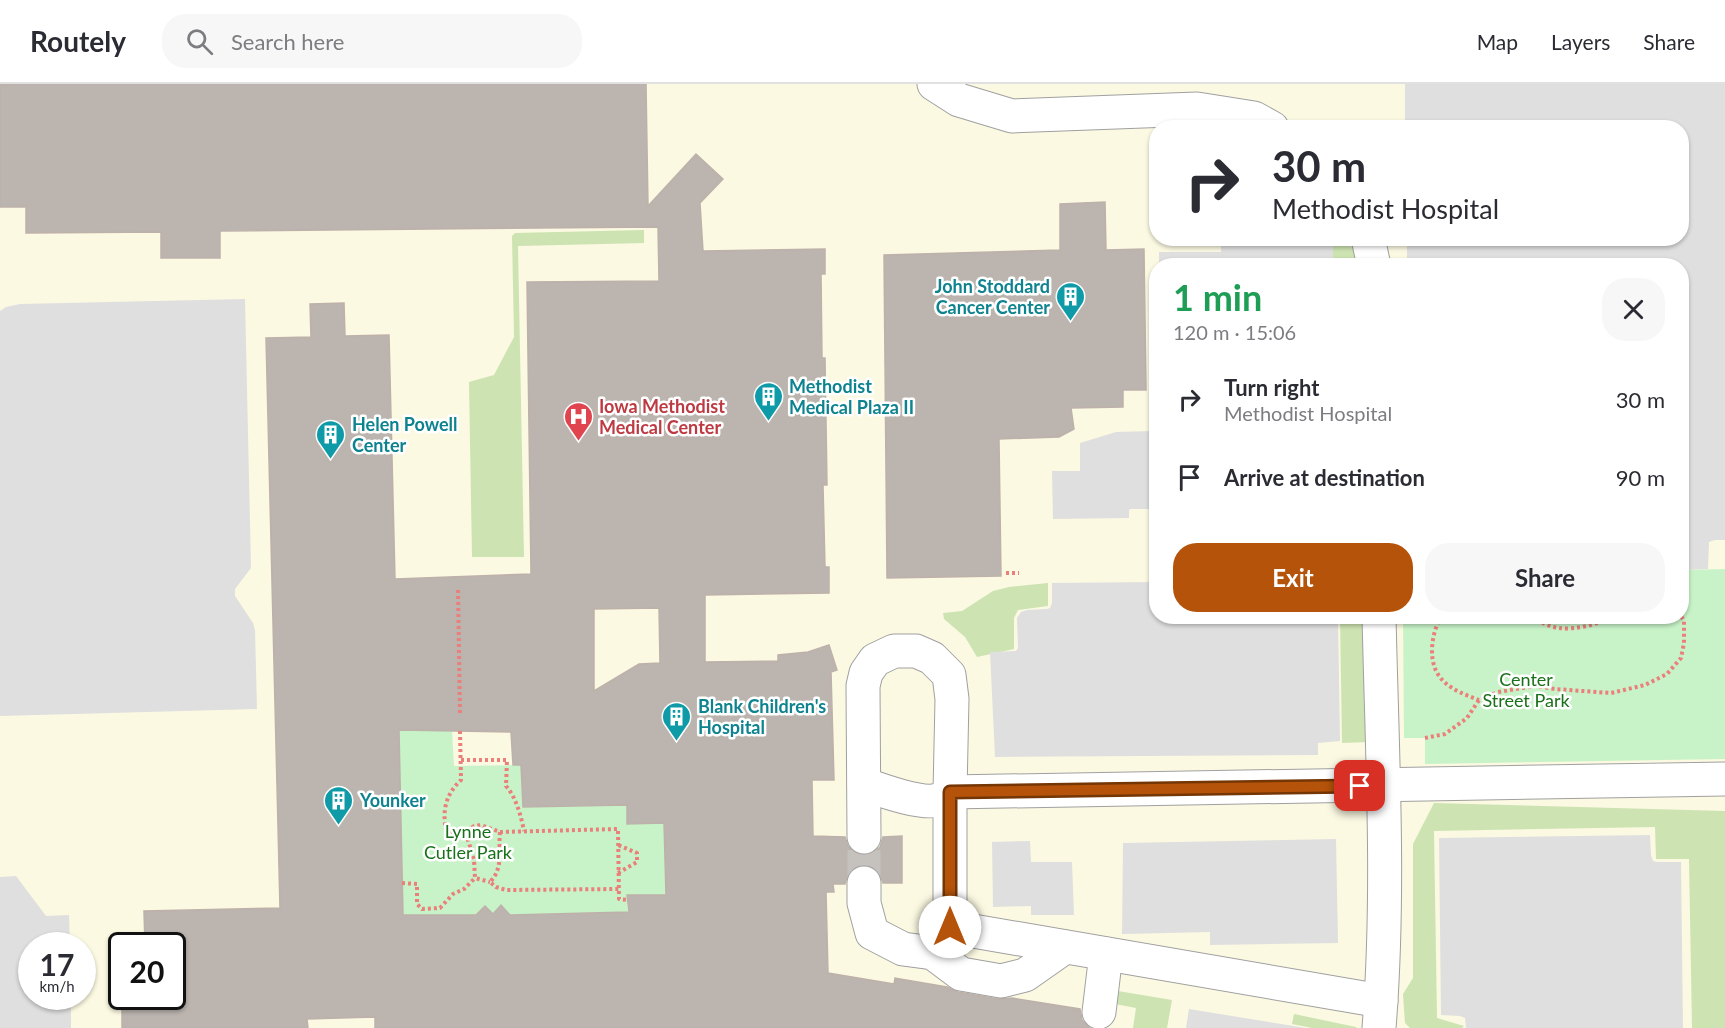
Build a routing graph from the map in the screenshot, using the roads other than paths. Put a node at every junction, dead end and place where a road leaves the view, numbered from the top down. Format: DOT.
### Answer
graph roads {
  1 [pos="934,84"];
  2 [pos="1258,120"];
  3 [pos="1379,624"];
  4 [pos="1725,779"];
  5 [pos="864,784"];
  6 [pos="1382,786"];
  7 [pos="950,792"];
  8 [pos="864,837"];
  9 [pos="864,883"];
  10 [pos="941,940"];
  11 [pos="1065,947"];
  12 [pos="1106,954"];
  13 [pos="1099,1012"];
  14 [pos="1380,1014"];
  1 -- 2 [label="lane"];
  3 -- 6 [label="lane"];
  4 -- 6 [label="lane"];
  5 -- 7 [label="lane"];
  5 -- 7 [label="lane"];
  5 -- 8 [label="lane"];
  6 -- 7 [label="lane"];
  6 -- 14 [label="lane"];
  7 -- 10 [label="lane"];
  9 -- 10 [label="lane"];
  10 -- 11 [label="lane"];
  10 -- 11 [label="lane"];
  11 -- 12 [label="lane"];
  12 -- 13 [label="lane"];
  12 -- 14 [label="lane"];
}
